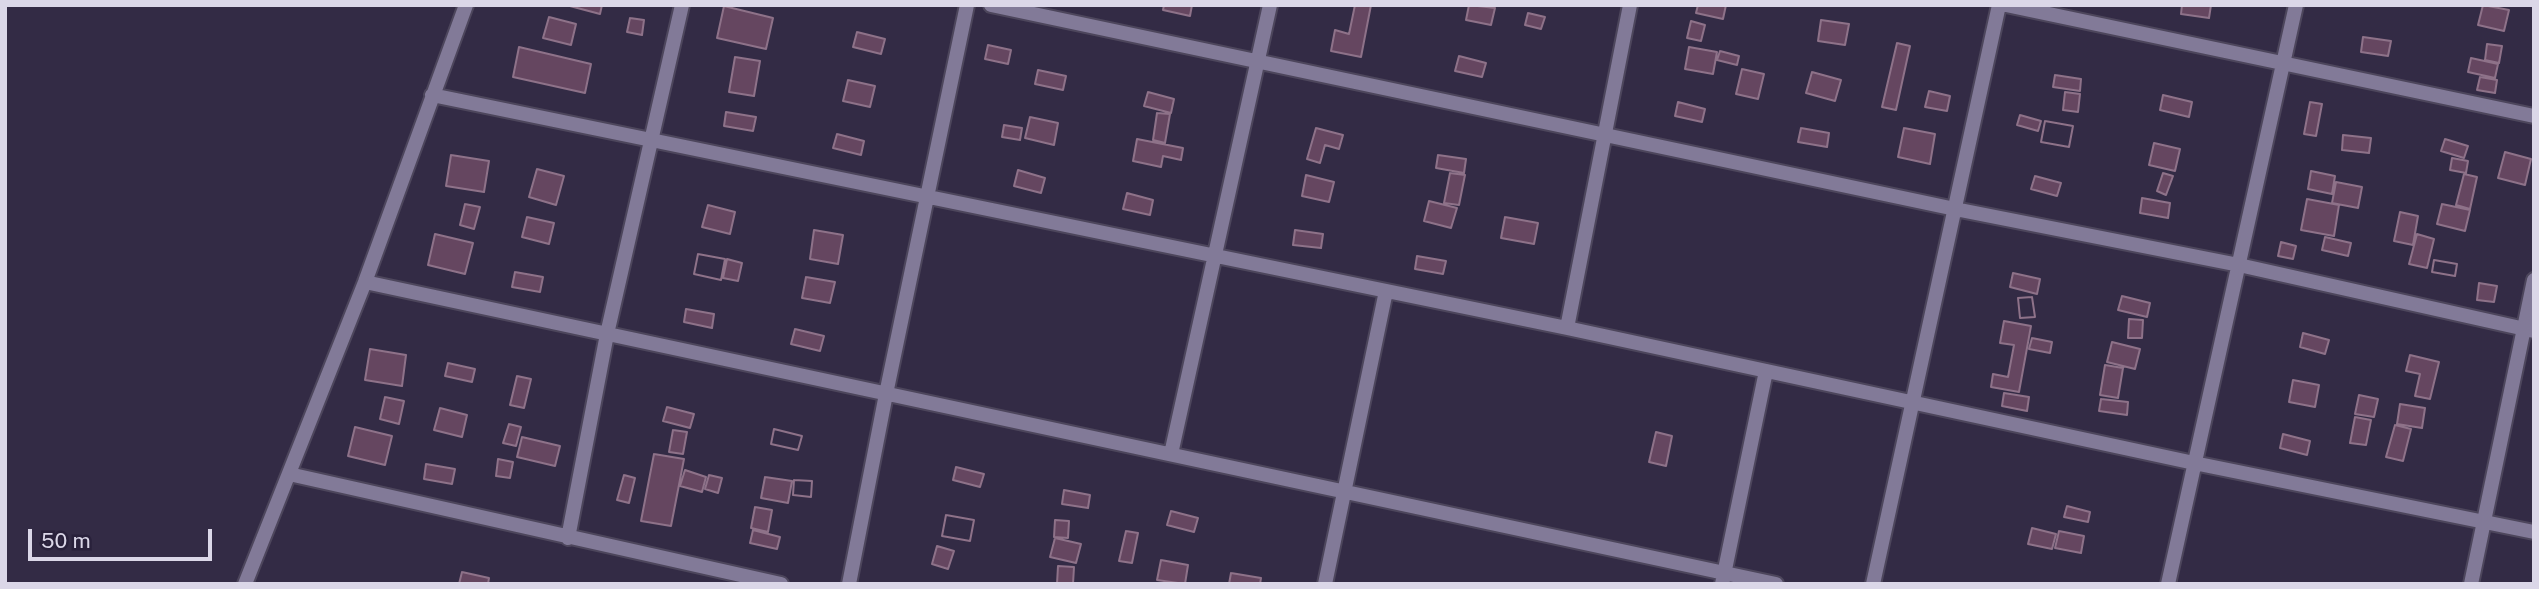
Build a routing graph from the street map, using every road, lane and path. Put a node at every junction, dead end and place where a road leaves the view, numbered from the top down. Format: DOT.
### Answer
graph roads {
  1 [pos="466,5"];
  2 [pos="682,5"];
  3 [pos="967,5"];
  4 [pos="991,5"];
  5 [pos="1270,5"];
  6 [pos="1630,5"];
  7 [pos="1999,5"];
  8 [pos="2006,5"];
  9 [pos="2296,5"];
  10 [pos="1257,62"];
  11 [pos="2283,63"];
  12 [pos="432,95"];
  13 [pos="2534,116"];
  14 [pos="1605,135"];
  15 [pos="651,141"];
  16 [pos="926,197"];
  17 [pos="1955,209"];
  18 [pos="1215,255"];
  19 [pos="2239,265"];
  20 [pos="2534,280"];
  21 [pos="365,282"];
  22 [pos="1386,291"];
  23 [pos="1567,328"];
  24 [pos="2529,330"];
  25 [pos="607,334"];
  26 [pos="1766,371"];
  27 [pos="886,394"];
  28 [pos="1913,402"];
  29 [pos="1171,454"];
  30 [pos="2194,463"];
  31 [pos="289,474"];
  32 [pos="1345,492"];
  33 [pos="2483,522"];
  34 [pos="2534,532"];
  35 [pos="568,538"];
  36 [pos="1723,578"];
  37 [pos="245,584"];
  38 [pos="781,584"];
  39 [pos="849,584"];
  40 [pos="1325,584"];
  41 [pos="1776,584"];
  42 [pos="1873,584"];
  43 [pos="2168,584"];
  44 [pos="2471,584"];
  1 -- 12 [label="street"];
  2 -- 15 [label="street"];
  3 -- 16 [label="street"];
  4 -- 10 [label="street"];
  5 -- 10 [label="street"];
  6 -- 14 [label="street"];
  7 -- 17 [label="street"];
  8 -- 11 [label="street"];
  9 -- 11 [label="street"];
  10 -- 14 [label="street"];
  10 -- 18 [label="street"];
  11 -- 13 [label="street"];
  11 -- 19 [label="street"];
  12 -- 15 [label="street"];
  12 -- 21 [label="street"];
  14 -- 17 [label="street"];
  14 -- 23 [label="street"];
  15 -- 16 [label="street"];
  15 -- 25 [label="street"];
  16 -- 18 [label="street"];
  16 -- 27 [label="street"];
  17 -- 19 [label="street"];
  17 -- 28 [label="street"];
  18 -- 22 [label="street"];
  18 -- 29 [label="street"];
  19 -- 24 [label="street"];
  19 -- 30 [label="street"];
  20 -- 24 [label="street"];
  21 -- 25 [label="street"];
  21 -- 31 [label="street"];
  22 -- 23 [label="street"];
  22 -- 32 [label="street"];
  23 -- 26 [label="street"];
  24 -- 33 [label="street"];
  25 -- 27 [label="street"];
  25 -- 35 [label="street"];
  26 -- 28 [label="street"];
  26 -- 36 [label="street"];
  27 -- 29 [label="street"];
  27 -- 39 [label="street"];
  28 -- 30 [label="street"];
  28 -- 42 [label="street"];
  29 -- 32 [label="street"];
  30 -- 33 [label="street"];
  30 -- 43 [label="street"];
  31 -- 35 [label="street"];
  31 -- 37 [label="street"];
  32 -- 36 [label="street"];
  32 -- 40 [label="street"];
  33 -- 34 [label="street"];
  33 -- 44 [label="street"];
  35 -- 38 [label="street"];
  36 -- 41 [label="street"];
}
